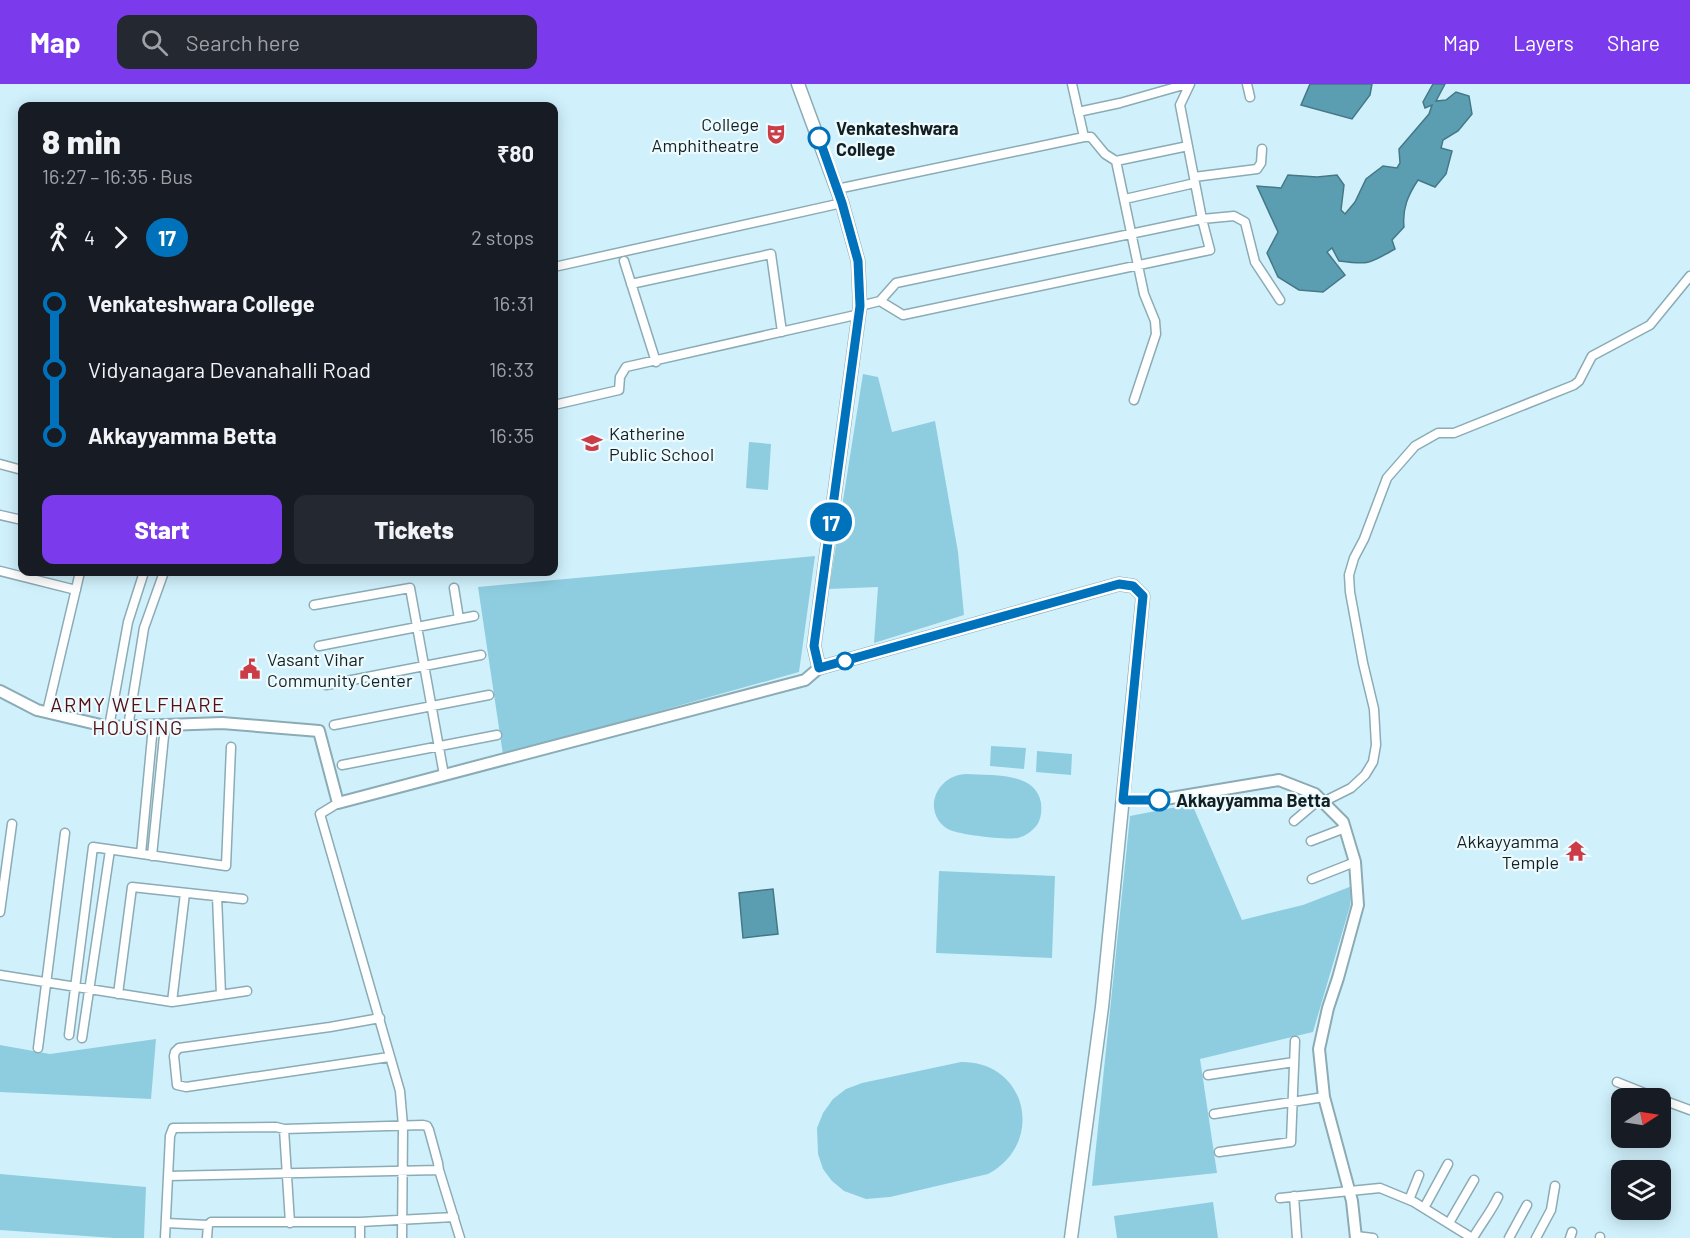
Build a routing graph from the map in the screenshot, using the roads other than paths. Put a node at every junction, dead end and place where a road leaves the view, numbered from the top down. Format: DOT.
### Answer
graph roads {
  1 [pos="798,84"];
  2 [pos="1072,84"];
  3 [pos="1188,84"];
  4 [pos="1247,84"];
  5 [pos="1250,97"];
  6 [pos="1078,112"];
  7 [pos="1084,137"];
  8 [pos="1188,146"];
  9 [pos="1262,149"];
  10 [pos="1116,161"];
  11 [pos="1195,180"];
  12 [pos="837,189"];
  13 [pos="1125,199"];
  14 [pos="842,203"];
  15 [pos="1202,219"];
  16 [pos="1132,233"];
  17 [pos="624,261"];
  18 [pos="1139,265"];
  19 [pos="558,266"];
  20 [pos="1690,276"];
  21 [pos="631,284"];
  22 [pos="1280,300"];
  23 [pos="880,301"];
  24 [pos="860,310"];
  25 [pos="782,332"];
  26 [pos="656,362"];
  27 [pos="1134,400"];
  28 [pos="558,404"];
  29 [pos="0,464"];
  30 [pos="18,469"];
  31 [pos="0,515"];
  32 [pos="18,519"];
  33 [pos="0,571"];
  34 [pos="18,576"];
  35 [pos="20,576"];
  36 [pos="79,576"];
  37 [pos="143,576"];
  38 [pos="164,576"];
  39 [pos="454,588"];
  40 [pos="76,590"];
  41 [pos="314,605"];
  42 [pos="474,616"];
  43 [pos="459,619"];
  44 [pos="417,627"];
  45 [pos="319,646"];
  46 [pos="123,649"];
  47 [pos="140,653"];
  48 [pos="482,655"];
  49 [pos="424,666"];
  50 [pos="819,668"];
  51 [pos="326,685"];
  52 [pos="0,691"];
  53 [pos="489,695"];
  54 [pos="431,706"];
  55 [pos="47,712"];
  56 [pos="334,725"];
  57 [pos="159,726"];
  58 [pos="109,727"];
  59 [pos="128,727"];
  60 [pos="497,735"];
  61 [pos="439,746"];
  62 [pos="231,747"];
  63 [pos="342,765"];
  64 [pos="444,775"];
  65 [pos="1123,800"];
  66 [pos="1322,800"];
  67 [pos="338,803"];
  68 [pos="1294,821"];
  69 [pos="12,824"];
  70 [pos="1345,828"];
  71 [pos="65,833"];
  72 [pos="1311,841"];
  73 [pos="110,850"];
  74 [pos="141,854"];
  75 [pos="152,856"];
  76 [pos="1355,862"];
  77 [pos="1312,879"];
  78 [pos="185,893"];
  79 [pos="217,896"];
  80 [pos="243,899"];
  81 [pos="0,912"];
  82 [pos="0,975"];
  83 [pos="46,981"];
  84 [pos="75,986"];
  85 [pos="89,989"];
  86 [pos="247,991"];
  87 [pos="118,994"];
  88 [pos="221,995"];
  89 [pos="172,1002"];
  90 [pos="380,1018"];
  91 [pos="69,1035"];
  92 [pos="82,1038"];
  93 [pos="1295,1041"];
  94 [pos="38,1048"];
  95 [pos="389,1057"];
  96 [pos="1294,1062"];
  97 [pos="1208,1075"];
  98 [pos="1617,1082"];
  99 [pos="1632,1088"];
  100 [pos="1324,1097"];
  101 [pos="1294,1102"];
  102 [pos="1671,1103"];
  103 [pos="1690,1110"];
  104 [pos="1214,1114"];
  105 [pos="403,1126"];
  106 [pos="284,1129"];
  107 [pos="1219,1152"];
  108 [pos="1448,1164"];
  109 [pos="439,1170"];
  110 [pos="401,1172"];
  111 [pos="287,1174"];
  112 [pos="1419,1175"];
  113 [pos="168,1176"];
  114 [pos="1474,1180"];
  115 [pos="1555,1186"];
  116 [pos="1349,1190"];
  117 [pos="1294,1196"];
  118 [pos="1498,1197"];
  119 [pos="1280,1198"];
  120 [pos="1409,1200"];
  121 [pos="1527,1205"];
  122 [pos="1424,1208"];
  123 [pos="454,1217"];
  124 [pos="401,1219"];
  125 [pos="360,1222"];
  126 [pos="166,1223"];
  127 [pos="290,1223"];
  128 [pos="1449,1223"];
  129 [pos="208,1225"];
  130 [pos="1356,1237"];
  131 [pos="165,1238"];
  132 [pos="207,1238"];
  133 [pos="360,1238"];
  134 [pos="402,1238"];
  135 [pos="460,1238"];
  136 [pos="1071,1238"];
  137 [pos="1297,1238"];
  138 [pos="1373,1238"];
  139 [pos="1473,1238"];
  140 [pos="1509,1238"];
  141 [pos="1536,1238"];
  1 -- 12 [label="main road"];
  2 -- 6 [label="street"];
  3 -- 6 [label="street"];
  3 -- 8 [label="street"];
  4 -- 5 [label="street"];
  6 -- 7 [label="street"];
  7 -- 10 [label="street"];
  7 -- 12 [label="street"];
  8 -- 10 [label="street"];
  8 -- 11 [label="street"];
  9 -- 11 [label="street"];
  10 -- 13 [label="street"];
  11 -- 13 [label="street"];
  11 -- 15 [label="street"];
  12 -- 14 [label="main road"];
  13 -- 16 [label="street"];
  14 -- 19 [label="street"];
  14 -- 24 [label="main road"];
  15 -- 16 [label="street"];
  15 -- 18 [label="street"];
  15 -- 22 [label="street"];
  16 -- 18 [label="street"];
  16 -- 23 [label="street"];
  17 -- 21 [label="street"];
  18 -- 23 [label="street"];
  18 -- 27 [label="street"];
  20 -- 66 [label="street"];
  21 -- 25 [label="street"];
  21 -- 26 [label="street"];
  23 -- 24 [label="street"];
  24 -- 25 [label="street"];
  24 -- 50 [label="main road"];
  25 -- 26 [label="street"];
  26 -- 28 [label="street"];
  29 -- 30 [label="street"];
  31 -- 32 [label="street"];
  33 -- 34 [label="street"];
  35 -- 40 [label="street"];
  36 -- 40 [label="street"];
  37 -- 46 [label="street"];
  38 -- 47 [label="street"];
  39 -- 43 [label="street"];
  40 -- 55 [label="street"];
  41 -- 44 [label="street"];
  42 -- 43 [label="street"];
  43 -- 44 [label="street"];
  44 -- 45 [label="street"];
  44 -- 49 [label="street"];
  46 -- 47 [label="street"];
  46 -- 58 [label="street"];
  47 -- 59 [label="street"];
  48 -- 49 [label="street"];
  49 -- 51 [label="street"];
  49 -- 54 [label="street"];
  50 -- 64 [label="street"];
  50 -- 65 [label="main road"];
  52 -- 55 [label="street"];
  53 -- 54 [label="street"];
  54 -- 56 [label="street"];
  54 -- 61 [label="street"];
  55 -- 58 [label="street"];
  57 -- 59 [label="street"];
  57 -- 67 [label="street"];
  57 -- 74 [label="street"];
  57 -- 75 [label="street"];
  58 -- 59 [label="street"];
  60 -- 61 [label="street"];
  61 -- 63 [label="street"];
  61 -- 64 [label="street"];
  62 -- 75 [label="street"];
  64 -- 67 [label="street"];
  65 -- 66 [label="street"];
  65 -- 136 [label="main road"];
  66 -- 68 [label="street"];
  66 -- 70 [label="street"];
  67 -- 90 [label="street"];
  69 -- 81 [label="street"];
  70 -- 72 [label="street"];
  70 -- 76 [label="street"];
  71 -- 83 [label="street"];
  73 -- 74 [label="street"];
  73 -- 84 [label="street"];
  73 -- 85 [label="street"];
  74 -- 75 [label="street"];
  76 -- 77 [label="street"];
  76 -- 100 [label="street"];
  78 -- 79 [label="street"];
  78 -- 87 [label="street"];
  78 -- 89 [label="street"];
  79 -- 80 [label="street"];
  79 -- 88 [label="street"];
  82 -- 83 [label="street"];
  83 -- 84 [label="street"];
  83 -- 94 [label="street"];
  84 -- 85 [label="street"];
  84 -- 91 [label="street"];
  85 -- 87 [label="street"];
  85 -- 92 [label="street"];
  86 -- 88 [label="street"];
  87 -- 89 [label="street"];
  88 -- 89 [label="street"];
  90 -- 95 [label="street"];
  90 -- 95 [label="street"];
  93 -- 96 [label="street"];
  95 -- 105 [label="street"];
  96 -- 97 [label="street"];
  96 -- 101 [label="street"];
  98 -- 99 [label="street"];
  100 -- 101 [label="street"];
  100 -- 116 [label="street"];
  101 -- 104 [label="street"];
  101 -- 107 [label="street"];
  102 -- 103 [label="street"];
  105 -- 106 [label="street"];
  105 -- 109 [label="street"];
  105 -- 110 [label="street"];
  106 -- 111 [label="street"];
  106 -- 113 [label="street"];
  108 -- 122 [label="street"];
  109 -- 110 [label="street"];
  109 -- 123 [label="street"];
  110 -- 111 [label="street"];
  110 -- 124 [label="street"];
  111 -- 113 [label="street"];
  111 -- 127 [label="street"];
  112 -- 120 [label="street"];
  113 -- 126 [label="street"];
  114 -- 128 [label="street"];
  115 -- 141 [label="street"];
  116 -- 117 [label="street"];
  116 -- 120 [label="street"];
  116 -- 130 [label="street"];
  117 -- 119 [label="street"];
  117 -- 137 [label="street"];
  118 -- 139 [label="street"];
  120 -- 122 [label="street"];
  121 -- 140 [label="street"];
  122 -- 128 [label="street"];
  123 -- 124 [label="street"];
  123 -- 135 [label="street"];
  124 -- 125 [label="street"];
  124 -- 134 [label="street"];
  125 -- 127 [label="street"];
  125 -- 133 [label="street"];
  126 -- 129 [label="street"];
  126 -- 131 [label="street"];
  127 -- 129 [label="street"];
  128 -- 139 [label="street"];
  129 -- 132 [label="street"];
  130 -- 138 [label="street"];
}
